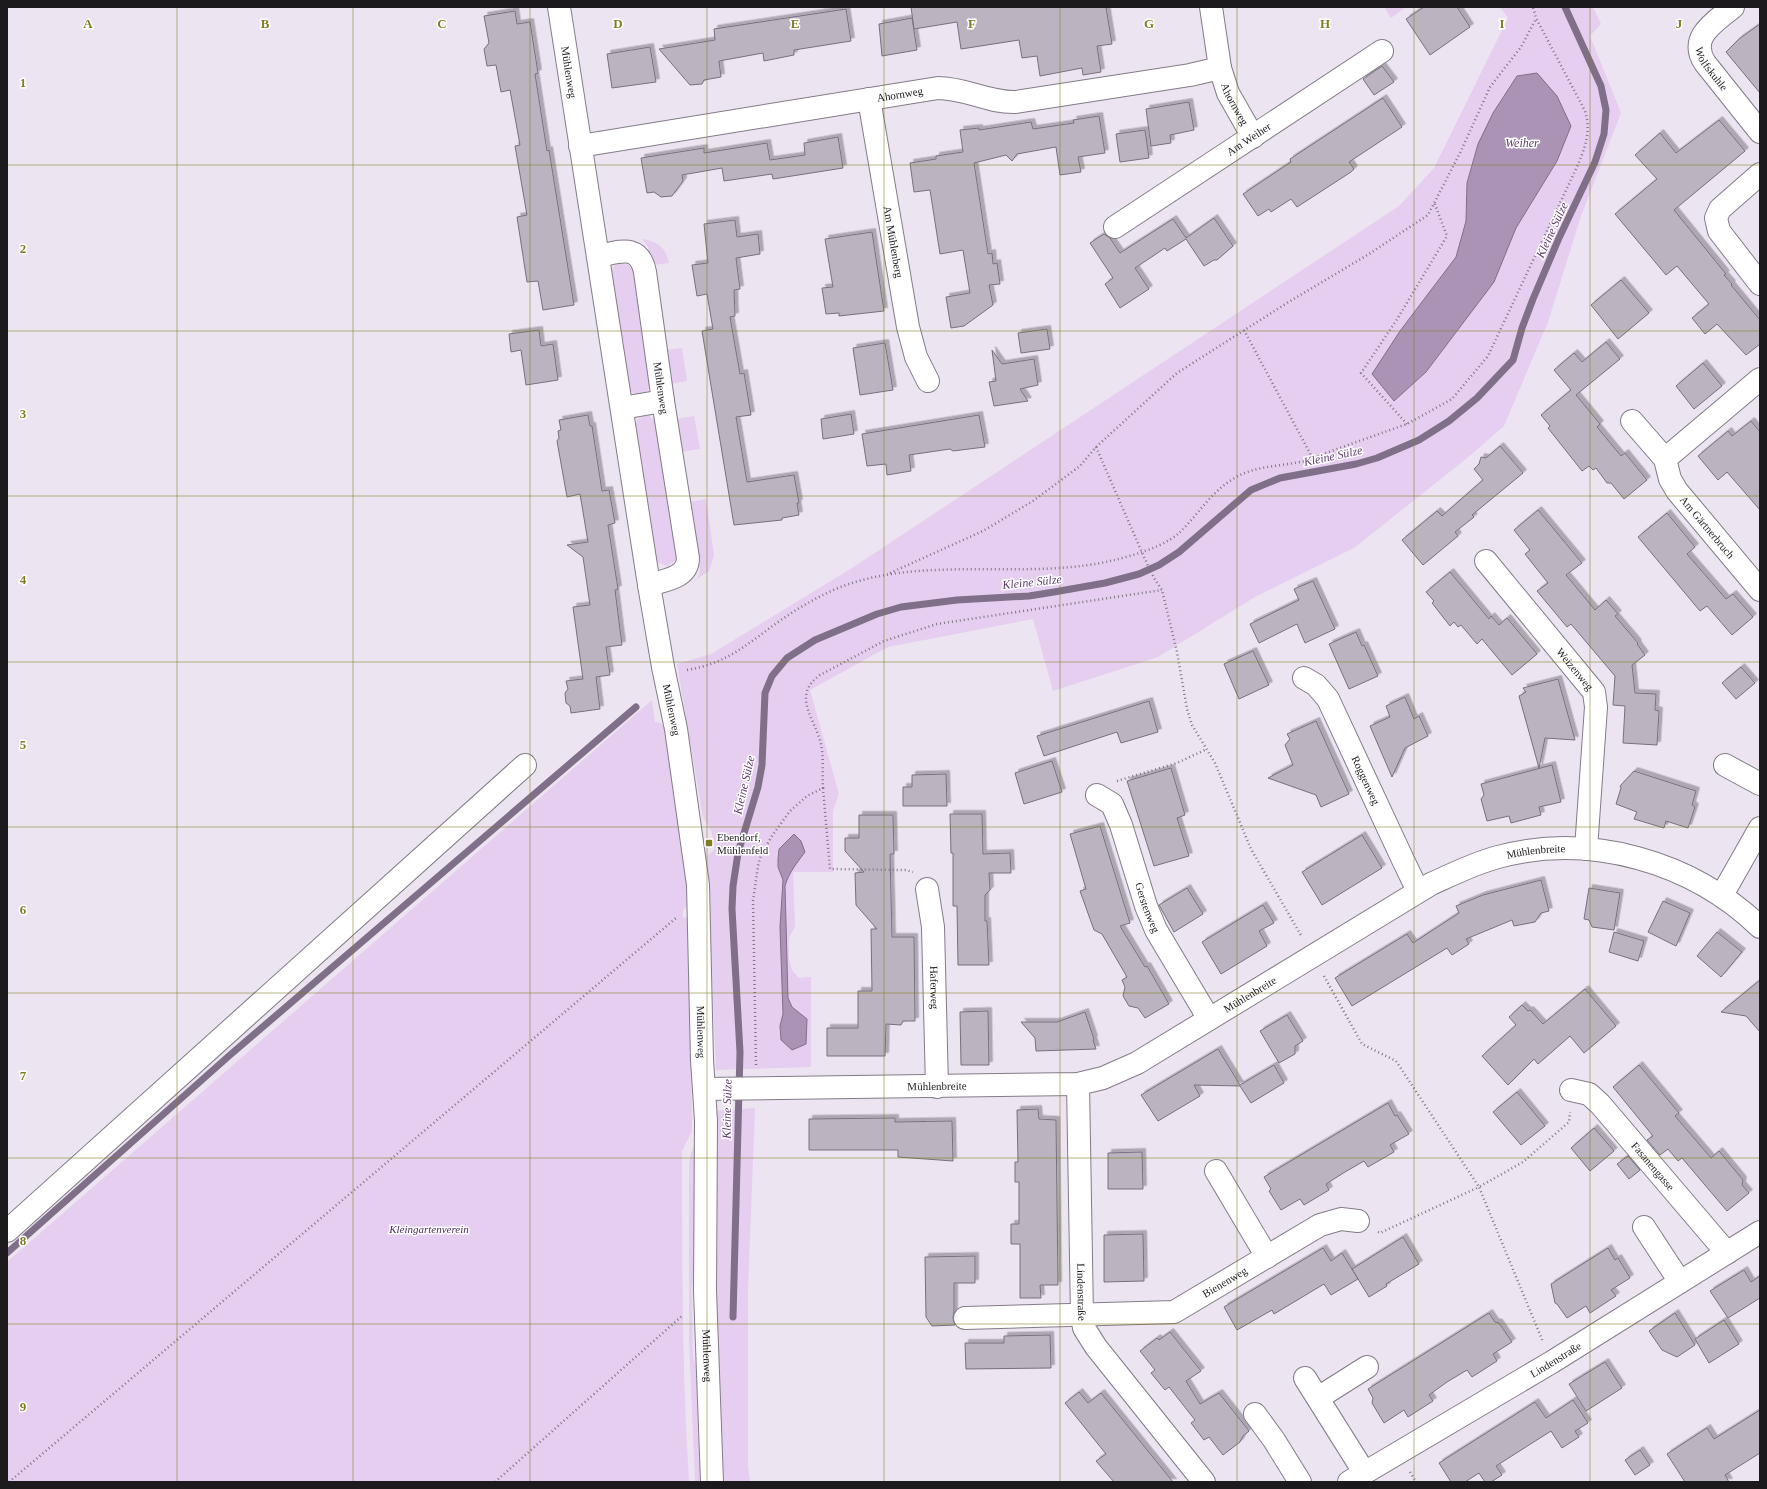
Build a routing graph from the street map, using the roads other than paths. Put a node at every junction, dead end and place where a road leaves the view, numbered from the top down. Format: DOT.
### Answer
graph roads {
  1 [pos="559,7"];
  2 [pos="1211,7"];
  3 [pos="1733,7"];
  4 [pos="1382,51"];
  5 [pos="1220,68"];
  6 [pos="869,100"];
  7 [pos="1760,132"];
  8 [pos="1254,137"];
  9 [pos="580,146"];
  10 [pos="1760,174"];
  11 [pos="1115,227"];
  12 [pos="598,256"];
  13 [pos="1760,284"];
  14 [pos="1760,379"];
  15 [pos="928,381"];
  16 [pos="663,401"];
  17 [pos="622,408"];
  18 [pos="1632,420"];
  19 [pos="1665,459"];
  20 [pos="1486,561"];
  21 [pos="649,585"];
  22 [pos="1760,590"];
  23 [pos="1304,678"];
  24 [pos="525,765"];
  25 [pos="1725,765"];
  26 [pos="1760,784"];
  27 [pos="1097,795"];
  28 [pos="1760,828"];
  29 [pos="1586,849"];
  30 [pos="927,889"];
  31 [pos="1418,891"];
  32 [pos="1722,896"];
  33 [pos="1760,927"];
  34 [pos="1209,1019"];
  35 [pos="1078,1084"];
  36 [pos="937,1087"];
  37 [pos="704,1089"];
  38 [pos="1571,1090"];
  39 [pos="1216,1171"];
  40 [pos="1358,1221"];
  41 [pos="1644,1226"];
  42 [pos="7,1231"];
  43 [pos="1760,1232"];
  44 [pos="1727,1253"];
  45 [pos="1267,1257"];
  46 [pos="1680,1282"];
  47 [pos="1082,1316"];
  48 [pos="965,1318"];
  49 [pos="1367,1367"];
  50 [pos="1305,1378"];
  51 [pos="1318,1398"];
  52 [pos="1255,1414"];
  53 [pos="1357,1477"];
  54 [pos="712,1482"];
  55 [pos="1204,1482"];
  56 [pos="1300,1482"];
  1 -- 9 [label="street, Mühlenweg"];
  2 -- 5 [label="street, Ahornweg"];
  3 -- 7 [label="street, Wolfskuhle"];
  4 -- 8 [label="street, Am Weiher"];
  5 -- 6 [label="street, Ahornweg"];
  5 -- 8 [label="street, Ahornweg"];
  6 -- 9 [label="street, Ahornweg"];
  6 -- 15 [label="street, Am Mühlenberg"];
  8 -- 11 [label="street, Am Weiher"];
  9 -- 12 [label="street, Mühlenweg"];
  10 -- 13 [label="street"];
  12 -- 16 [label="street, Mühlenweg"];
  12 -- 17 [label="street, Mühlenweg"];
  14 -- 19 [label="street"];
  16 -- 17 [label="street"];
  16 -- 21 [label="street, Mühlenweg"];
  17 -- 21 [label="street, Mühlenweg"];
  18 -- 19 [label="street, Am Gärtnerbruch"];
  19 -- 22 [label="street, Am Gärtnerbruch"];
  20 -- 29 [label="street, Weizenweg"];
  21 -- 37 [label="street, Mühlenweg"];
  23 -- 31 [label="street, Roggenweg"];
  24 -- 42 [label="street"];
  25 -- 26 [label="street"];
  27 -- 34 [label="street, Gerstenweg"];
  28 -- 32 [label="street"];
  29 -- 31 [label="street, Mühlenbreite"];
  29 -- 32 [label="street, Mühlenbreite"];
  30 -- 36 [label="street, Haferweg"];
  31 -- 34 [label="street, Mühlenbreite"];
  32 -- 33 [label="street, Mühlenbreite"];
  34 -- 35 [label="street, Mühlenbreite"];
  35 -- 36 [label="street, Mühlenbreite"];
  35 -- 47 [label="street, Lindenstraße"];
  36 -- 37 [label="street, Mühlenbreite"];
  37 -- 54 [label="street, Mühlenweg"];
  38 -- 44 [label="street, Fasanengasse"];
  39 -- 45 [label="street"];
  40 -- 45 [label="street, Bienenweg"];
  41 -- 46 [label="street"];
  43 -- 44 [label="street, Lindenstraße"];
  44 -- 46 [label="street, Lindenstraße"];
  45 -- 47 [label="street, Bienenweg"];
  46 -- 53 [label="street, Lindenstraße"];
  47 -- 48 [label="street, Bienenweg"];
  47 -- 55 [label="street, Lindenstraße"];
  49 -- 51 [label="street"];
  50 -- 51 [label="street"];
  51 -- 53 [label="street"];
  52 -- 56 [label="street"];
}
